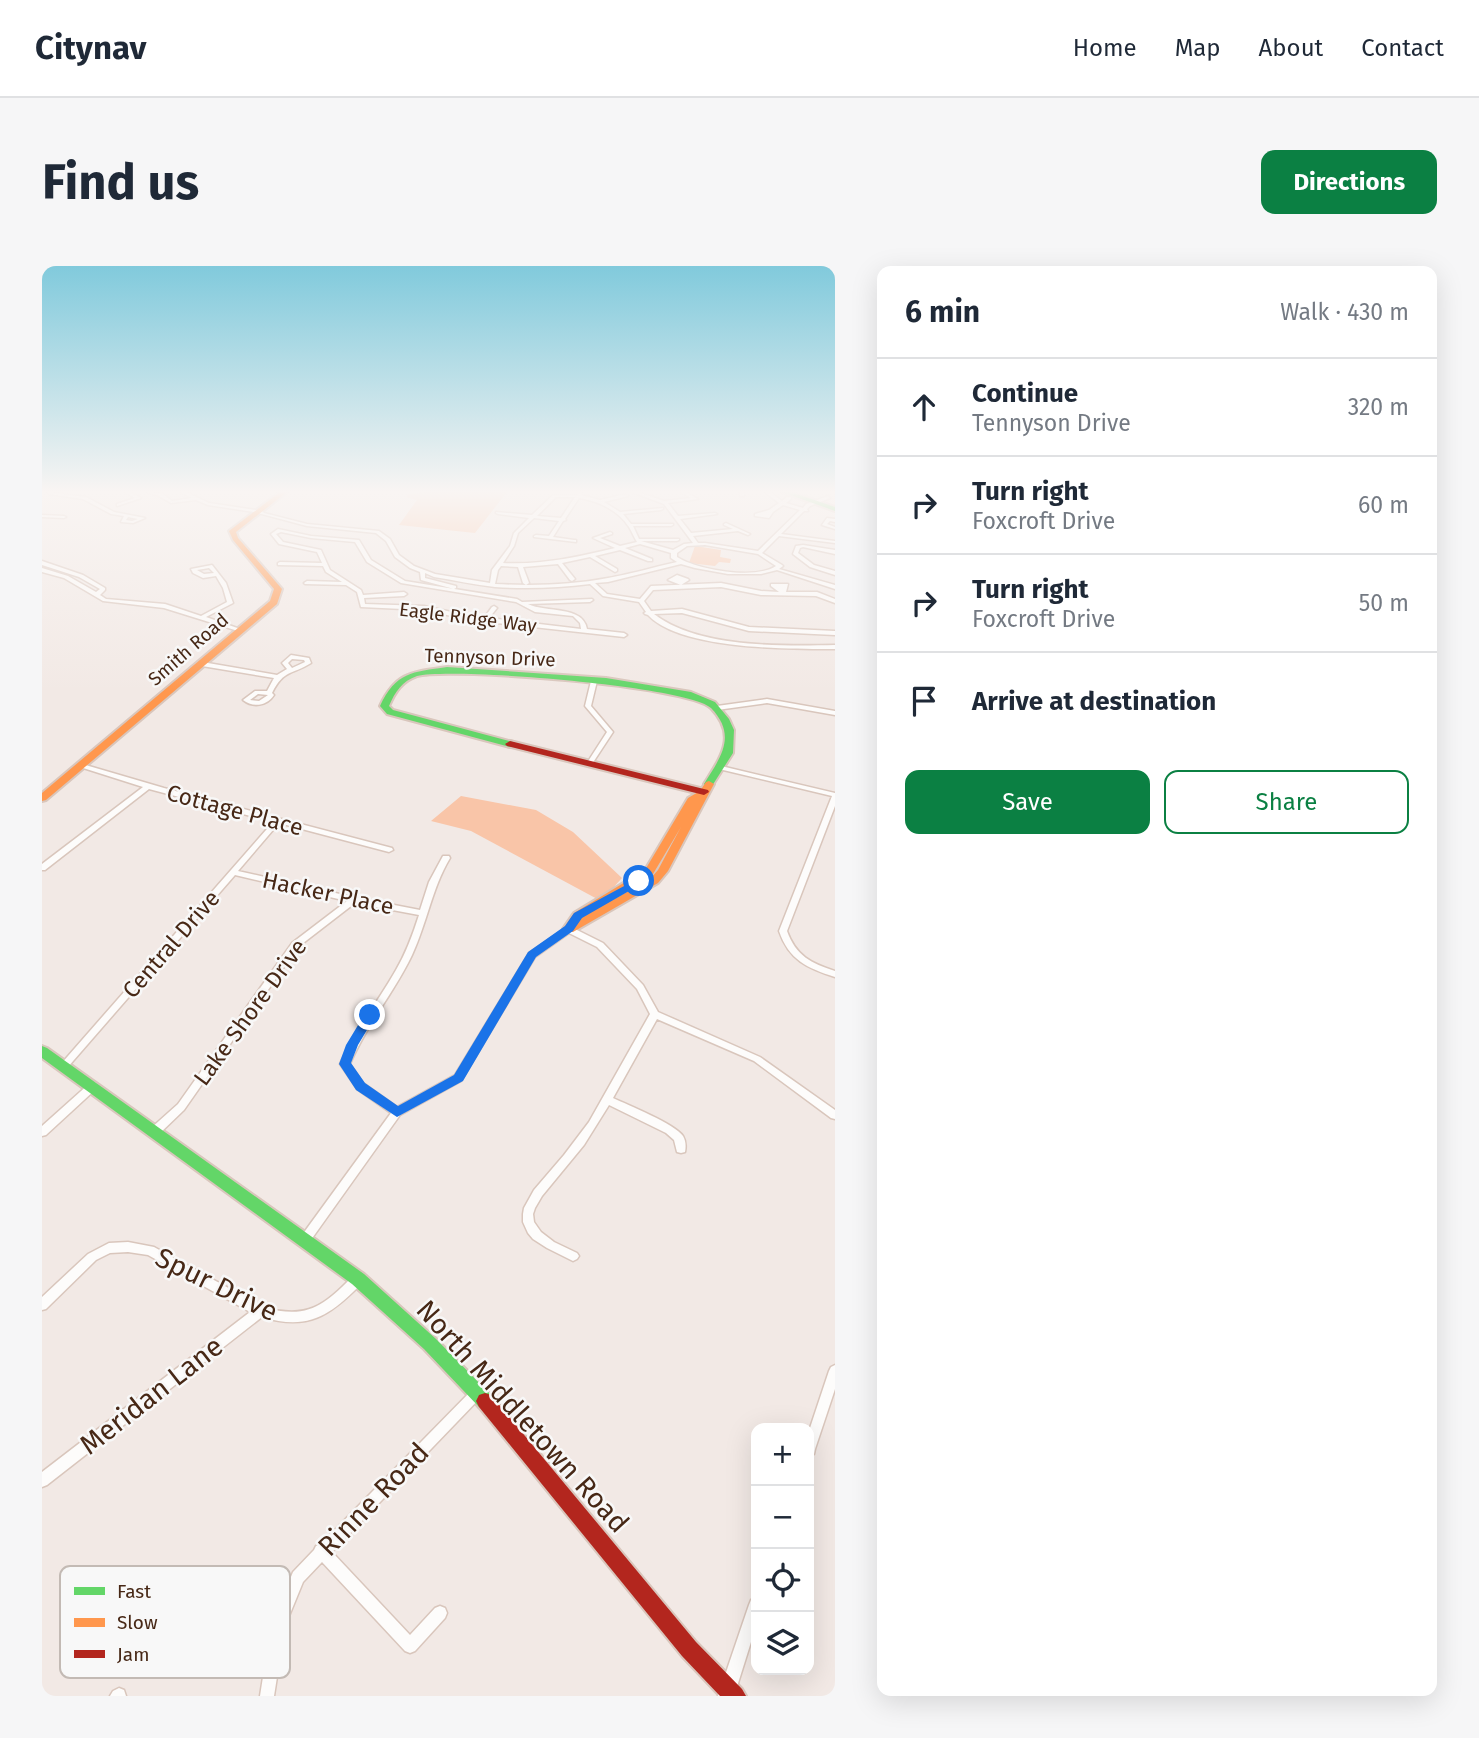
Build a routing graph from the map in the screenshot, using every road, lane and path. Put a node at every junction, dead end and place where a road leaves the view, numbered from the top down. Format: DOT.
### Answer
graph roads {
  1 [pos="253,559"];
  2 [pos="324,559"];
  3 [pos="368,559"];
  4 [pos="401,559"];
  5 [pos="503,559"];
  6 [pos="577,559"];
  7 [pos="596,559"];
  8 [pos="647,559"];
  9 [pos="675,559"];
  10 [pos="770,559"];
  11 [pos="801,559"];
  12 [pos="650,560"];
  13 [pos="559,562"];
  14 [pos="42,563"];
  15 [pos="679,563"];
  16 [pos="280,564"];
  17 [pos="498,564"];
  18 [pos="326,565"];
  19 [pos="520,566"];
  20 [pos="42,570"];
  21 [pos="615,570"];
  22 [pos="779,570"];
  23 [pos="422,572"];
  24 [pos="835,573"];
  25 [pos="217,574"];
  26 [pos="572,579"];
  27 [pos="591,582"];
  28 [pos="307,583"];
  29 [pos="526,583"];
  30 [pos="346,584"];
  31 [pos="492,585"];
  32 [pos="835,590"];
  33 [pos="404,594"];
  34 [pos="96,595"];
  35 [pos="472,596"];
  36 [pos="826,596"];
  37 [pos="362,597"];
  38 [pos="590,600"];
  39 [pos="640,601"];
  40 [pos="835,601"];
  41 [pos="523,603"];
  42 [pos="494,608"];
  43 [pos="648,612"];
  44 [pos="200,618"];
  45 [pos="486,620"];
  46 [pos="240,630"];
  47 [pos="583,630"];
  48 [pos="835,632"];
  49 [pos="624,635"];
  50 [pos="835,647"];
  51 [pos="203,664"];
  52 [pos="289,668"];
  53 [pos="278,677"];
  54 [pos="594,681"];
  55 [pos="269,693"];
  56 [pos="717,708"];
  57 [pos="835,713"];
  58 [pos="590,763"];
  59 [pos="82,766"];
  60 [pos="721,768"];
  61 [pos="148,786"];
  62 [pos="703,793"];
  63 [pos="44,794"];
  64 [pos="835,796"];
  65 [pos="277,821"];
  66 [pos="389,850"];
  67 [pos="446,858"];
  68 [pos="42,868"];
  69 [pos="234,872"];
  70 [pos="353,901"];
  71 [pos="423,913"];
  72 [pos="569,929"];
  73 [pos="835,974"];
  74 [pos="655,1014"];
  75 [pos="42,1051"];
  76 [pos="64,1066"];
  77 [pos="93,1086"];
  78 [pos="606,1099"];
  79 [pos="397,1112"];
  80 [pos="835,1115"];
  81 [pos="42,1132"];
  82 [pos="154,1132"];
  83 [pos="681,1149"];
  84 [pos="304,1241"];
  85 [pos="573,1256"];
  86 [pos="358,1279"];
  87 [pos="42,1305"];
  88 [pos="260,1311"];
  89 [pos="835,1371"];
  90 [pos="477,1393"];
  91 [pos="814,1434"];
  92 [pos="42,1480"];
  93 [pos="321,1551"];
  94 [pos="290,1592"];
  95 [pos="754,1612"];
  96 [pos="440,1613"];
  97 [pos="270,1678"];
  98 [pos="730,1694"];
  99 [pos="267,1696"];
  1 -- 46 [label="street, Smith Road"];
  2 -- 18 [label="street, Eagle Ridge Way"];
  3 -- 35 [label="street, Eagle Ridge Way"];
  4 -- 23 [label="street"];
  5 -- 17 [label="street"];
  6 -- 13 [label="street"];
  7 -- 21 [label="street"];
  8 -- 12 [label="street"];
  9 -- 15 [label="street"];
  10 -- 22 [label="street"];
  11 -- 24 [label="street"];
  13 -- 19 [label="street"];
  13 -- 26 [label="street"];
  14 -- 34 [label="street"];
  15 -- 22 [label="street"];
  15 -- 27 [label="street"];
  16 -- 18 [label="street"];
  17 -- 19 [label="street"];
  17 -- 31 [label="street"];
  18 -- 30 [label="street, Eagle Ridge Way"];
  19 -- 29 [label="street"];
  20 -- 34 [label="street"];
  22 -- 32 [label="street"];
  23 -- 31 [label="street"];
  23 -- 35 [label="street"];
  25 -- 44 [label="street"];
  27 -- 31 [label="street"];
  27 -- 39 [label="street"];
  28 -- 30 [label="street"];
  30 -- 37 [label="street, Eagle Ridge Way"];
  32 -- 36 [label="street"];
  33 -- 37 [label="street"];
  34 -- 44 [label="street"];
  35 -- 41 [label="street, Eagle Ridge Way"];
  36 -- 39 [label="street"];
  36 -- 40 [label="street"];
  37 -- 45 [label="street, Eagle Ridge Way"];
  38 -- 41 [label="street"];
  39 -- 43 [label="street"];
  41 -- 47 [label="street, Eagle Ridge Way"];
  42 -- 45 [label="street"];
  43 -- 48 [label="street"];
  43 -- 50 [label="street"];
  44 -- 46 [label="street"];
  45 -- 47 [label="street, Eagle Ridge Way"];
  46 -- 51 [label="street, Smith Road"];
  47 -- 49 [label="street"];
  51 -- 53 [label="street"];
  51 -- 59 [label="street, Smith Road"];
  52 -- 53 [label="street"];
  53 -- 55 [label="street"];
  54 -- 56 [label="street, Tennyson Drive"];
  54 -- 58 [label="street"];
  54 -- 58 [label="street, Tennyson Drive"];
  56 -- 57 [label="street"];
  56 -- 60 [label="street"];
  58 -- 62 [label="street, Tennyson Drive"];
  59 -- 61 [label="street, Cottage Place"];
  59 -- 63 [label="street, Smith Road"];
  60 -- 62 [label="street"];
  60 -- 64 [label="street"];
  61 -- 65 [label="street, Cottage Place"];
  61 -- 68 [label="street"];
  62 -- 72 [label="street"];
  64 -- 73 [label="street"];
  65 -- 66 [label="street, Cottage Place"];
  65 -- 69 [label="street, Central Drive"];
  67 -- 71 [label="street"];
  69 -- 70 [label="street, Hacker Place"];
  69 -- 76 [label="street, Central Drive"];
  70 -- 71 [label="street, Hacker Place"];
  70 -- 82 [label="street, Lake Shore Drive"];
  71 -- 79 [label="street"];
  72 -- 74 [label="street"];
  72 -- 79 [label="street"];
  74 -- 78 [label="street"];
  74 -- 80 [label="street"];
  75 -- 76 [label="street, North Middletown Road"];
  76 -- 77 [label="street, North Middletown Road"];
  77 -- 81 [label="street"];
  77 -- 82 [label="street, North Middletown Road"];
  78 -- 83 [label="street"];
  78 -- 85 [label="street"];
  79 -- 84 [label="street"];
  82 -- 84 [label="street, North Middletown Road"];
  84 -- 86 [label="street, North Middletown Road"];
  86 -- 88 [label="street, Spur Drive"];
  86 -- 90 [label="street, North Middletown Road"];
  87 -- 88 [label="street, Spur Drive"];
  88 -- 92 [label="street, Meridan Lane"];
  89 -- 91 [label="street"];
  90 -- 93 [label="street, Rinne Road"];
  90 -- 98 [label="street, North Middletown Road"];
  93 -- 94 [label="street, Rinne Road"];
  93 -- 96 [label="street"];
  95 -- 98 [label="street"];
  97 -- 99 [label="street, Rinne Road"];
}
